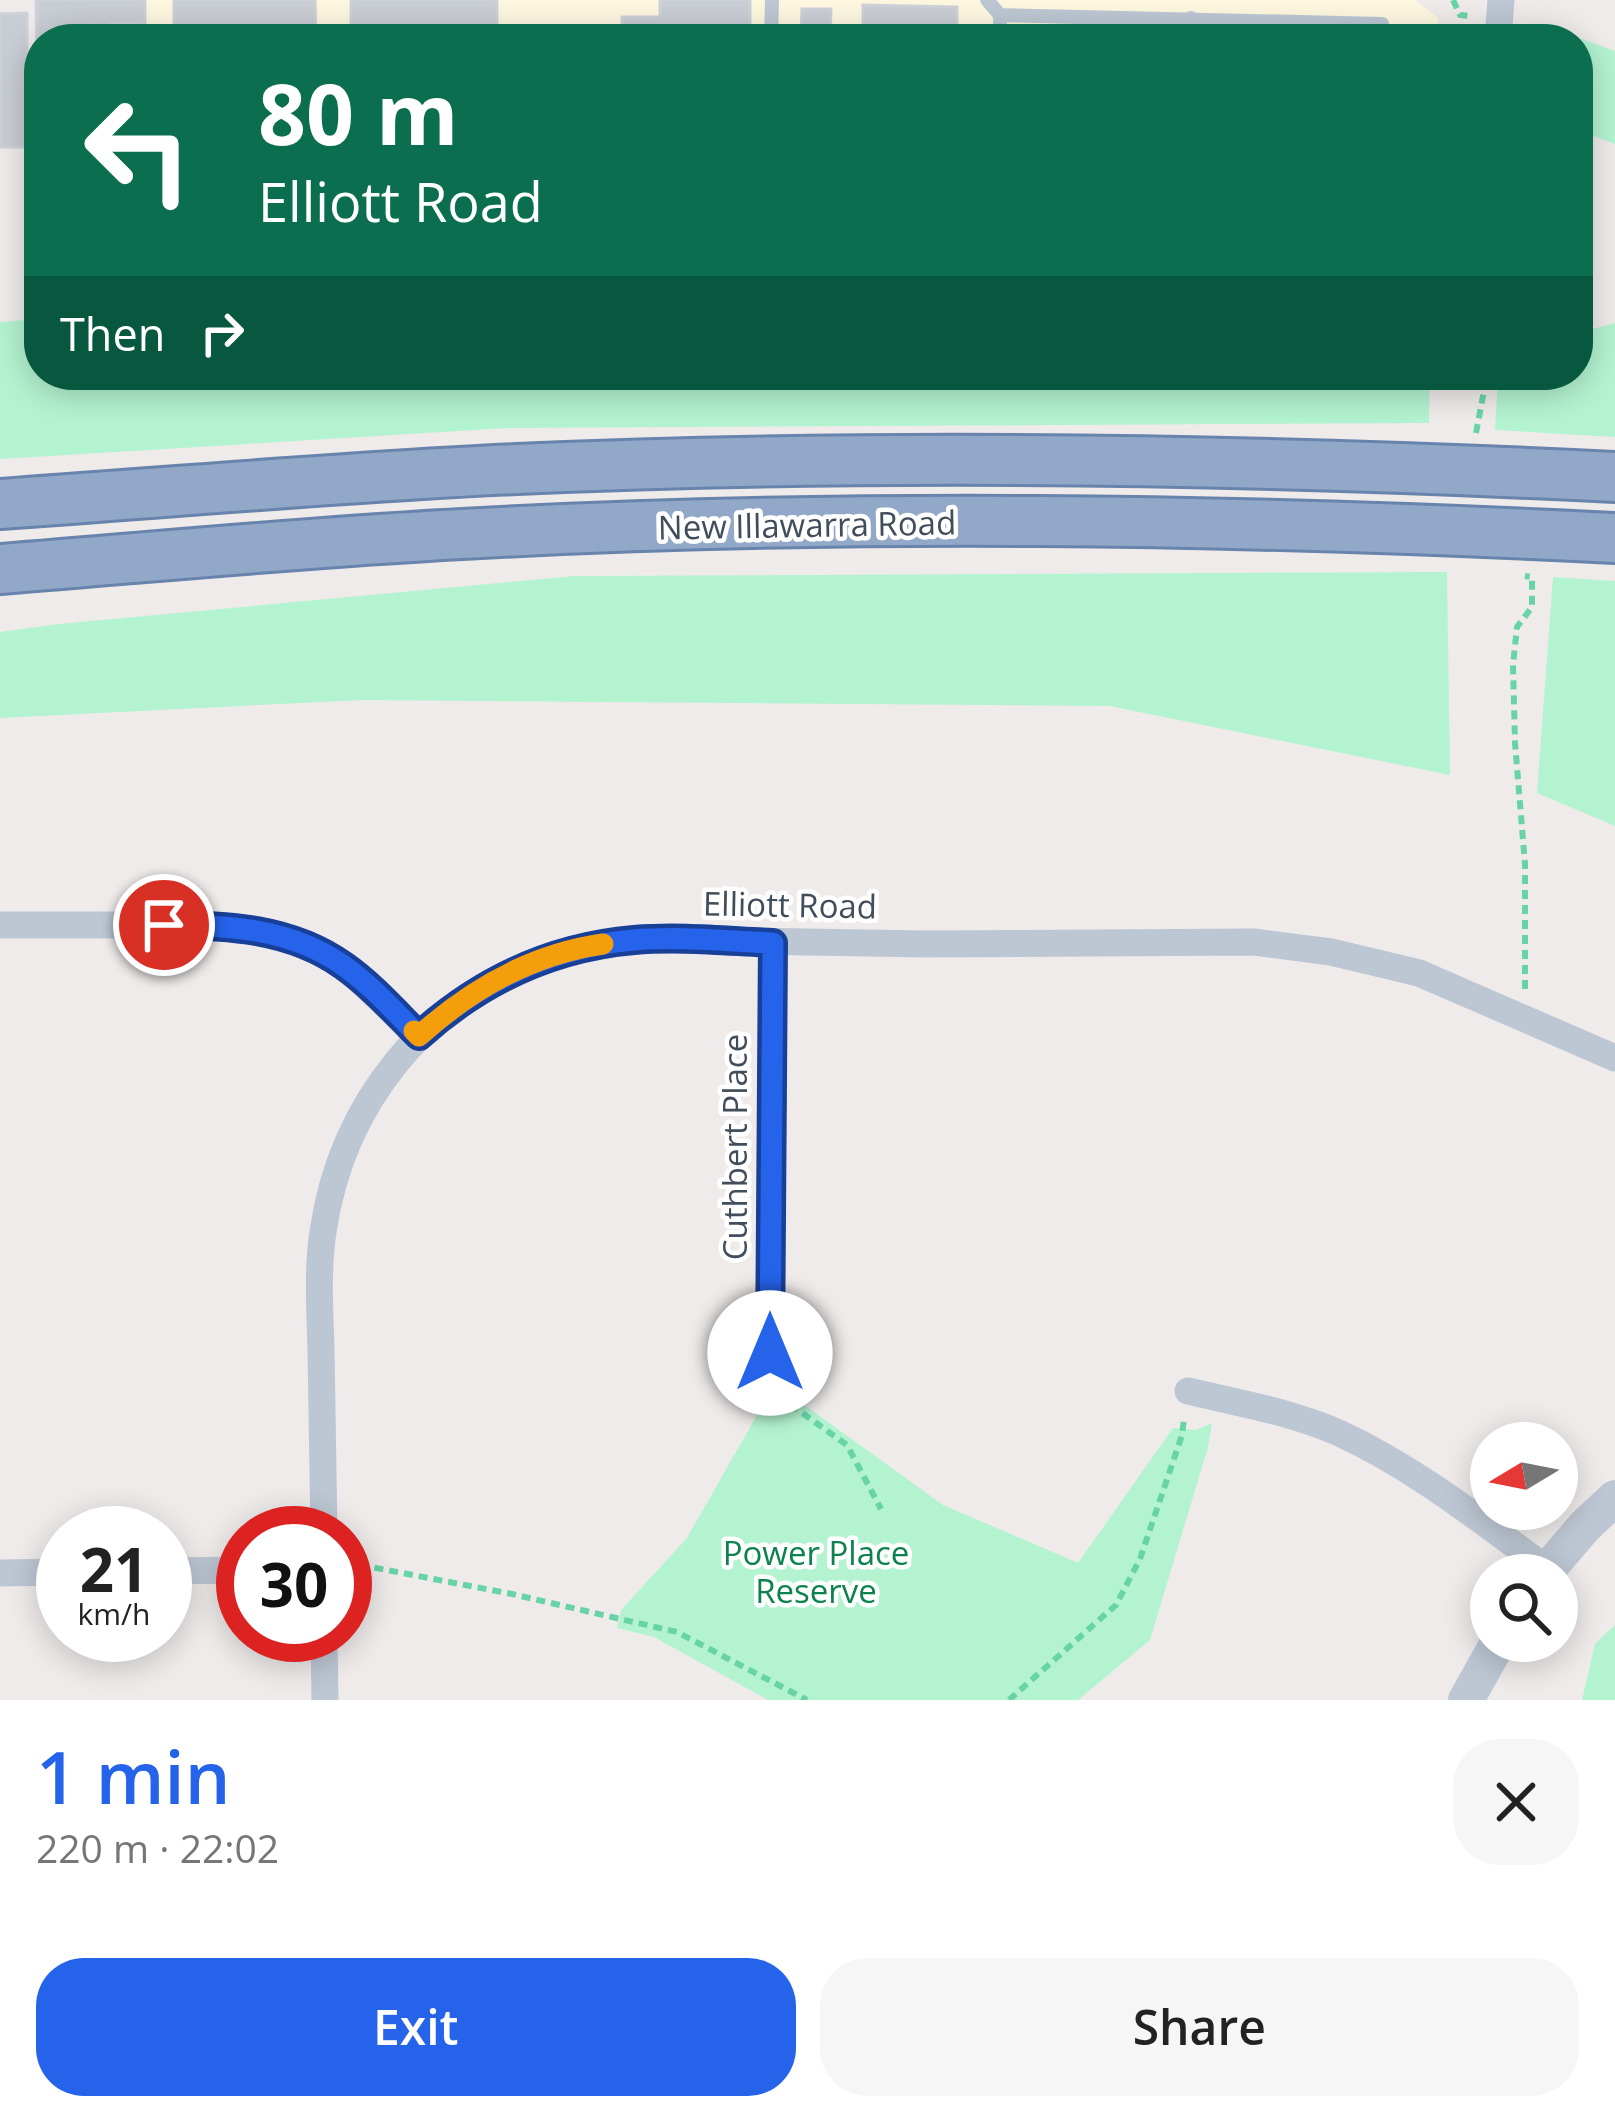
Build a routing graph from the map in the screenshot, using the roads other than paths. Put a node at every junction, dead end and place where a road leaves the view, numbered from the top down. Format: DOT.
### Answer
graph roads {
  1 [pos="987,0"];
  2 [pos="1100,0"];
  3 [pos="1000,15"];
  4 [pos="1100,17"];
  5 [pos="1191,18"];
  6 [pos="1000,24"];
  7 [pos="1191,24"];
  8 [pos="1382,24"];
  9 [pos="1615,477"];
  10 [pos="0,504"];
  11 [pos="1615,538"];
  12 [pos="0,569"];
  13 [pos="0,925"];
  14 [pos="773,943"];
  15 [pos="419,1036"];
  16 [pos="1615,1058"];
  17 [pos="770,1353"];
  18 [pos="1188,1391"];
  19 [pos="1615,1498"];
  20 [pos="323,1506"];
  21 [pos="1521,1554"];
  22 [pos="1561,1554"];
  23 [pos="36,1572"];
  24 [pos="0,1573"];
  25 [pos="324,1662"];
  26 [pos="1487,1662"];
  27 [pos="325,1700"];
  28 [pos="1466,1700"];
  1 -- 3 [label="lane"];
  2 -- 4 [label="lane"];
  3 -- 4 [label="lane"];
  3 -- 6 [label="lane"];
  4 -- 5 [label="lane"];
  5 -- 7 [label="lane"];
  5 -- 8 [label="lane"];
  9 -- 10 [label="highway, New Illawarra Road"];
  11 -- 12 [label="highway, New Illawarra Road"];
  13 -- 15 [label="street"];
  14 -- 15 [label="street, Elliott Road"];
  14 -- 16 [label="street, Elliott Road"];
  14 -- 17 [label="street, Cuthbert Place"];
  15 -- 20 [label="street, Elliott Road"];
  18 -- 21 [label="street"];
  19 -- 22 [label="street"];
  23 -- 24 [label="street"];
  25 -- 27 [label="street"];
  26 -- 28 [label="street"];
}
